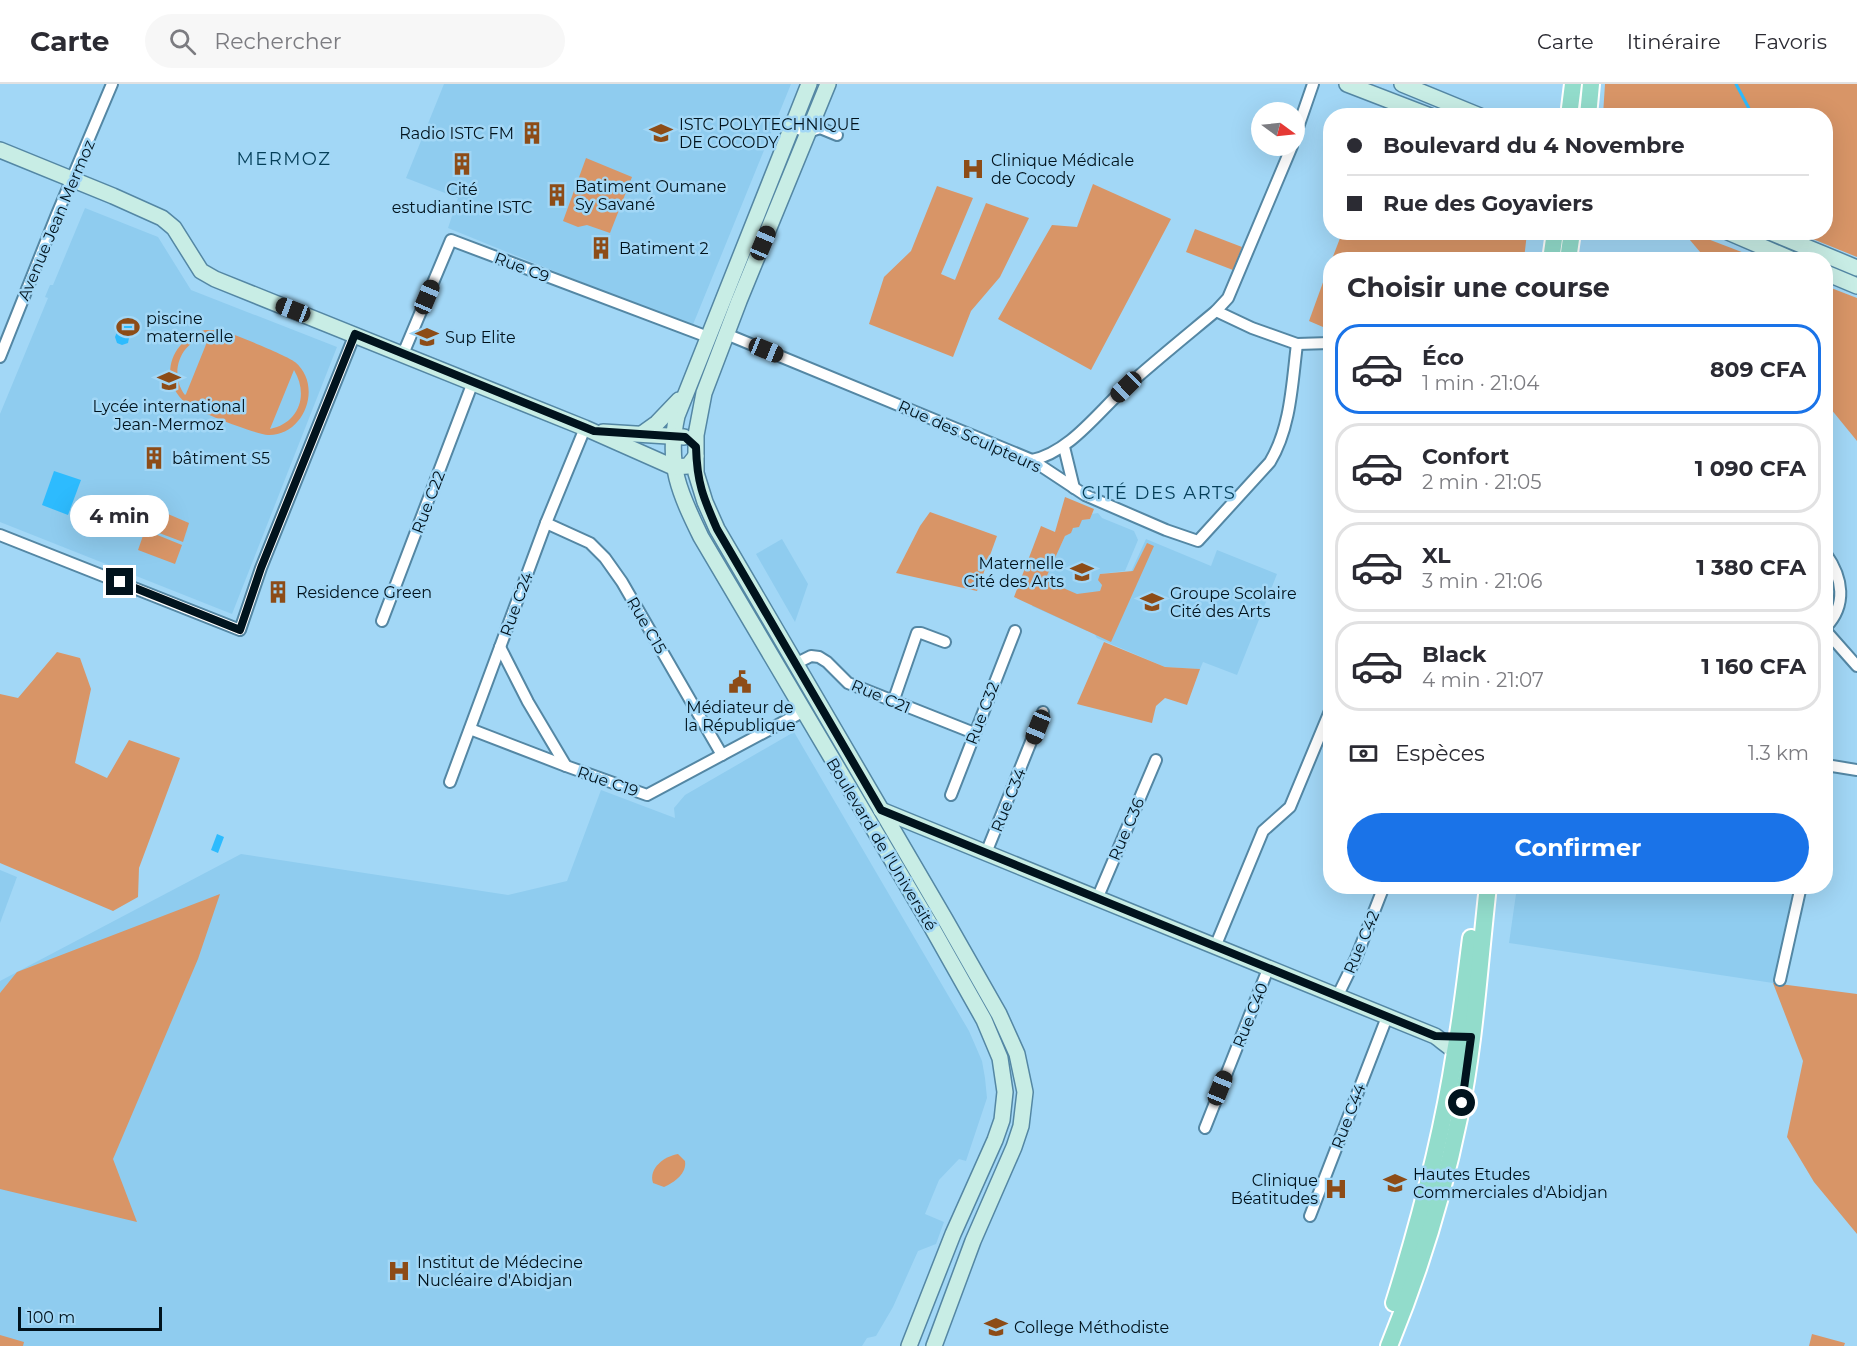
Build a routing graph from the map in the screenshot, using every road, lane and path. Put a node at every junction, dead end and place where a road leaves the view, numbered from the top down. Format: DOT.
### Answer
graph roads {
  1 [pos="112,84"];
  2 [pos="809,84"];
  3 [pos="828,84"];
  4 [pos="1313,84"];
  5 [pos="1347,84"];
  6 [pos="1402,84"];
  7 [pos="1573,84"];
  8 [pos="1591,84"];
  9 [pos="1305,107"];
  10 [pos="1409,108"];
  11 [pos="1460,108"];
  12 [pos="1568,108"];
  13 [pos="1589,108"];
  14 [pos="794,120"];
  15 [pos="813,127"];
  16 [pos="837,135"];
  17 [pos="0,150"];
  18 [pos="1288,156"];
  19 [pos="72,179"];
  20 [pos="1747,240"];
  21 [pos="1789,240"];
  22 [pos="1774,252"];
  23 [pos="1818,252"];
  24 [pos="1833,258"];
  25 [pos="1857,268"];
  26 [pos="1833,276"];
  27 [pos="1857,286"];
  28 [pos="1216,311"];
  29 [pos="355,334"];
  30 [pos="726,334"];
  31 [pos="708,338"];
  32 [pos="1323,342"];
  33 [pos="1298,344"];
  34 [pos="403,354"];
  35 [pos="0,357"];
  36 [pos="473,382"];
  37 [pos="686,391"];
  38 [pos="590,429"];
  39 [pos="643,433"];
  40 [pos="674,436"];
  41 [pos="1064,447"];
  42 [pos="696,452"];
  43 [pos="1032,460"];
  44 [pos="673,467"];
  45 [pos="1074,488"];
  46 [pos="546,523"];
  47 [pos="0,535"];
  48 [pos="1833,566"];
  49 [pos="1833,618"];
  50 [pos="382,621"];
  51 [pos="1015,631"];
  52 [pos="1833,637"];
  53 [pos="945,642"];
  54 [pos="500,647"];
  55 [pos="795,664"];
  56 [pos="1857,666"];
  57 [pos="893,702"];
  58 [pos="804,711"];
  59 [pos="1043,712"];
  60 [pos="1323,728"];
  61 [pos="470,729"];
  62 [pos="974,733"];
  63 [pos="722,755"];
  64 [pos="1156,760"];
  65 [pos="566,766"];
  66 [pos="1833,768"];
  67 [pos="1857,770"];
  68 [pos="450,782"];
  69 [pos="951,795"];
  70 [pos="881,810"];
  71 [pos="867,818"];
  72 [pos="987,853"];
  73 [pos="1381,894"];
  74 [pos="1477,894"];
  75 [pos="1487,894"];
  76 [pos="1799,894"];
  77 [pos="1097,899"];
  78 [pos="1215,947"];
  79 [pos="1268,969"];
  80 [pos="1780,980"];
  81 [pos="1337,998"];
  82 [pos="1387,1017"];
  83 [pos="1435,1036"];
  84 [pos="1465,1036"];
  85 [pos="1462,1054"];
  86 [pos="1204,1128"];
  87 [pos="1310,1216"];
  88 [pos="953,1234"];
  89 [pos="973,1241"];
  90 [pos="909,1346"];
  91 [pos="934,1346"];
  92 [pos="1380,1346"];
  93 [pos="1389,1346"];
  1 -- 19 [label="street, Avenue Jean Mermoz"];
  2 -- 14 [label="street, Boulevard de l'Université"];
  3 -- 15 [label="street, Boulevard de l'Université"];
  4 -- 9 [label="street"];
  5 -- 10 [label="street"];
  6 -- 11 [label="street"];
  7 -- 12 [label="main road"];
  8 -- 13 [label="main road"];
  14 -- 15 [label="street"];
  14 -- 31 [label="street, Boulevard de l'Université"];
  15 -- 16 [label="street"];
  15 -- 30 [label="street, Boulevard de l'Université"];
  17 -- 19 [label="street"];
  18 -- 28 [label="street"];
  19 -- 29 [label="street"];
  19 -- 35 [label="street, Avenue Jean Mermoz"];
  20 -- 22 [label="street"];
  21 -- 23 [label="street"];
  24 -- 25 [label="street"];
  26 -- 27 [label="street"];
  28 -- 33 [label="street"];
  28 -- 41 [label="street"];
  29 -- 34 [label="street"];
  29 -- 47 [label="street"];
  30 -- 42 [label="street, Boulevard de l'Université"];
  30 -- 43 [label="street, Rue des Sculpteurs"];
  31 -- 34 [label="street, Rue C9"];
  31 -- 37 [label="street, Boulevard de l'Université"];
  32 -- 33 [label="street"];
  33 -- 45 [label="street, Rue des Sculpteurs"];
  34 -- 36 [label="street"];
  36 -- 38 [label="street"];
  36 -- 50 [label="street, Rue C22"];
  37 -- 39 [label="street"];
  37 -- 40 [label="street, Boulevard de l'Université"];
  38 -- 39 [label="street"];
  38 -- 44 [label="street"];
  38 -- 46 [label="street, Rue C24"];
  39 -- 40 [label="street"];
  40 -- 42 [label="street"];
  40 -- 44 [label="street, Boulevard de l'Université"];
  41 -- 43 [label="street"];
  41 -- 45 [label="street"];
  42 -- 44 [label="street"];
  42 -- 55 [label="street, Boulevard de l'Université"];
  43 -- 45 [label="street, Rue des Sculpteurs"];
  44 -- 58 [label="street, Boulevard de l'Université"];
  46 -- 54 [label="street, Rue C24"];
  46 -- 63 [label="street, Rue C15"];
  48 -- 49 [label="street"];
  51 -- 62 [label="street, Rue C32"];
  52 -- 56 [label="street"];
  53 -- 57 [label="street"];
  54 -- 61 [label="street, Rue C24"];
  54 -- 65 [label="street"];
  55 -- 57 [label="street, Rue C21"];
  55 -- 70 [label="street, Boulevard de l'Université"];
  57 -- 62 [label="street, Rue C21"];
  58 -- 63 [label="street, Rue C19"];
  58 -- 71 [label="street, Boulevard de l'Université"];
  59 -- 72 [label="street, Rue C34"];
  60 -- 78 [label="street"];
  61 -- 65 [label="street, Rue C19"];
  61 -- 68 [label="street, Rue C24"];
  62 -- 69 [label="street, Rue C32"];
  63 -- 65 [label="street, Rue C19"];
  64 -- 77 [label="street, Rue C36"];
  66 -- 67 [label="street"];
  70 -- 71 [label="street"];
  70 -- 72 [label="street"];
  70 -- 89 [label="street, Boulevard de l'Université"];
  71 -- 88 [label="street, Boulevard de l'Université"];
  72 -- 77 [label="street"];
  73 -- 81 [label="street, Rue C42"];
  74 -- 84 [label="main road"];
  75 -- 84 [label="main road"];
  76 -- 80 [label="street"];
  77 -- 78 [label="street"];
  78 -- 79 [label="street"];
  79 -- 81 [label="street"];
  79 -- 86 [label="street, Rue C40"];
  81 -- 82 [label="street"];
  82 -- 83 [label="street"];
  82 -- 87 [label="street, Rue C44"];
  83 -- 84 [label="street"];
  83 -- 85 [label="street"];
  84 -- 85 [label="main road"];
  85 -- 92 [label="main road"];
  85 -- 93 [label="main road"];
  88 -- 89 [label="street"];
  88 -- 90 [label="street, Boulevard de l'Université"];
  89 -- 91 [label="street, Boulevard de l'Université"];
}
